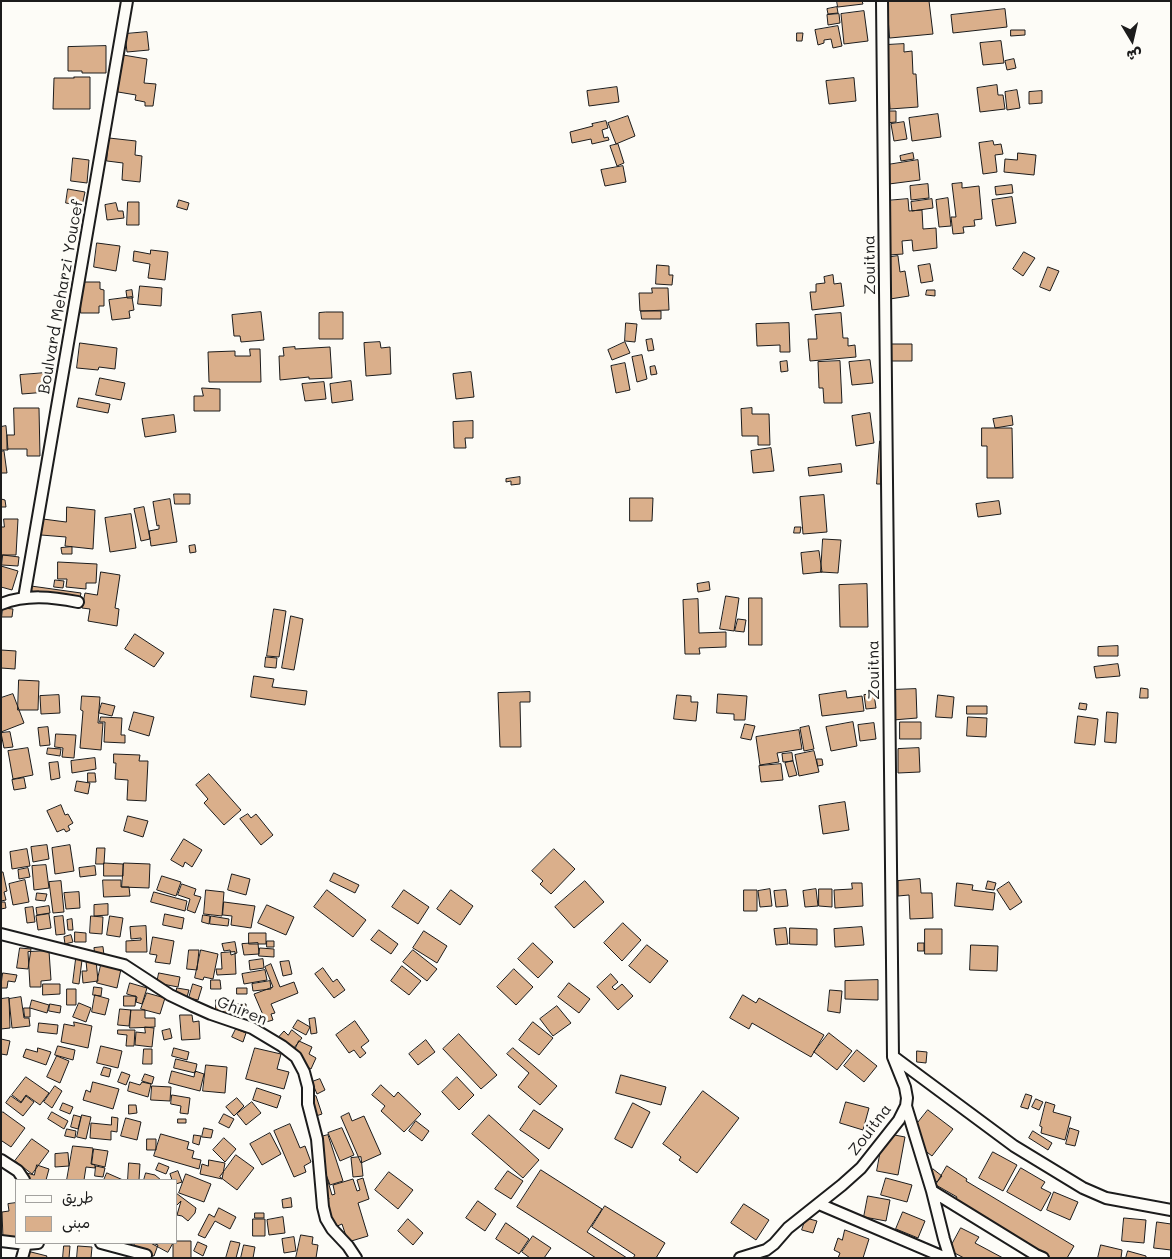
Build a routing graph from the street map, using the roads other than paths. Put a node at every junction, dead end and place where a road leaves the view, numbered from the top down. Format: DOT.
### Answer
graph roads {
  1 [pos="127,1"];
  2 [pos="882,1"];
  3 [pos="24,598"];
  4 [pos="78,602"];
  5 [pos="1,604"];
  6 [pos="1,934"];
  7 [pos="893,1057"];
  8 [pos="906,1106"];
  9 [pos="1,1160"];
  10 [pos="23,1179"];
  11 [pos="932,1191"];
  12 [pos="819,1204"];
  13 [pos="1171,1210"];
  14 [pos="1,1241"];
  15 [pos="15,1243"];
  16 [pos="26,1244"];
  17 [pos="105,1244"];
  18 [pos="22,1258"];
  19 [pos="145,1258"];
  20 [pos="356,1258"];
  21 [pos="740,1258"];
  22 [pos="948,1258"];
  23 [pos="1043,1258"];
  1 -- 3 [label="street, Boulvard Meharzi Youcef"];
  2 -- 7 [label="street, Zouitna"];
  3 -- 4 [label="street"];
  3 -- 5 [label="street"];
  6 -- 20 [label="street, Ghiren"];
  7 -- 8 [label="street, Zouitna"];
  7 -- 13 [label="street"];
  8 -- 11 [label="street"];
  8 -- 12 [label="street, Zouitna"];
  9 -- 10 [label="street"];
  11 -- 22 [label="street"];
  11 -- 23 [label="street"];
  12 -- 21 [label="street, Zouitna"];
  12 -- 22 [label="street"];
  14 -- 15 [label="street"];
  16 -- 18 [label="street"];
  17 -- 19 [label="street"];
}
